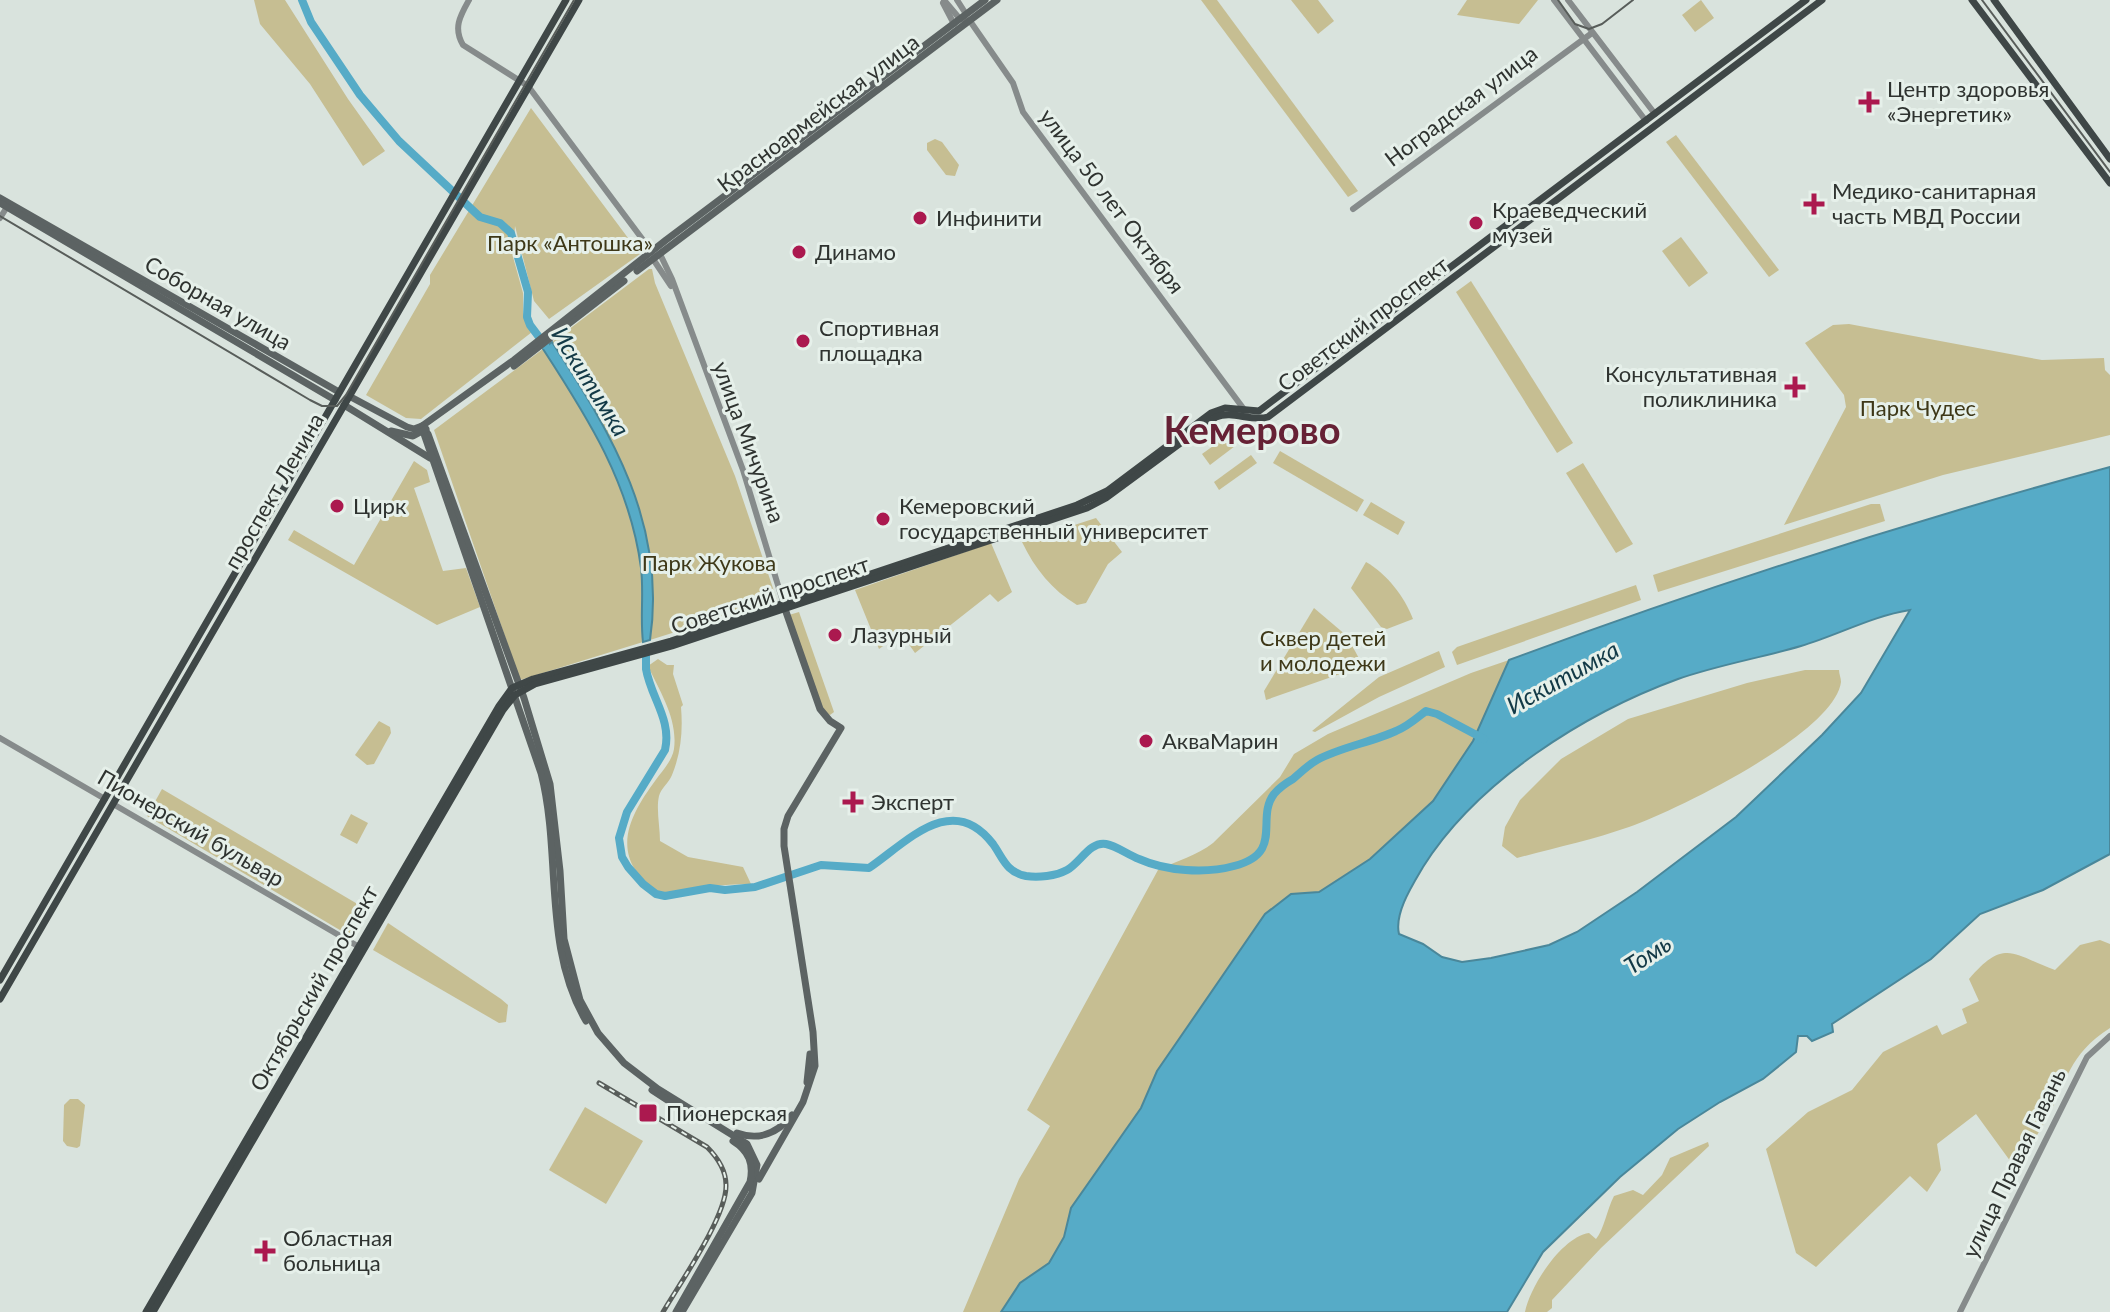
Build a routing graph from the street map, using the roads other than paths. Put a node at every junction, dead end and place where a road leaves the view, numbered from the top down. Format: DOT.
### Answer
graph roads {
  1 [pos="469,0"];
  2 [pos="566,0"];
  3 [pos="579,0"];
  4 [pos="943,0"];
  5 [pos="957,0"];
  6 [pos="985,0"];
  7 [pos="997,0"];
  8 [pos="1554,0"];
  9 [pos="1568,0"];
  10 [pos="1806,0"];
  11 [pos="1822,0"];
  12 [pos="1972,0"];
  13 [pos="1994,0"];
  14 [pos="961,21"];
  15 [pos="1592,33"];
  16 [pos="1583,39"];
  17 [pos="519,81"];
  18 [pos="528,86"];
  19 [pos="1655,114"];
  20 [pos="1663,120"];
  21 [pos="1646,121"];
  22 [pos="1652,128"];
  23 [pos="1595,158"];
  24 [pos="2110,159"];
  25 [pos="1601,167"];
  26 [pos="2110,183"];
  27 [pos="2,203"];
  28 [pos="1353,209"];
  29 [pos="0,218"];
  30 [pos="655,255"];
  31 [pos="1339,349"];
  32 [pos="1346,359"];
  33 [pos="1319,364"];
  34 [pos="1327,373"];
  35 [pos="337,396"];
  36 [pos="349,396"];
  37 [pos="344,405"];
  38 [pos="1248,415"];
  39 [pos="423,429"];
  40 [pos="391,431"];
  41 [pos="431,459"];
  42 [pos="785,606"];
  43 [pos="516,690"];
  44 [pos="0,738"];
  45 [pos="105,799"];
  46 [pos="113,804"];
  47 [pos="792,911"];
  48 [pos="361,948"];
  49 [pos="0,980"];
  50 [pos="0,999"];
  51 [pos="2110,1036"];
  52 [pos="790,1119"];
  53 [pos="722,1128"];
  54 [pos="773,1150"];
  55 [pos="752,1156"];
  56 [pos="757,1175"];
  57 [pos="750,1191"];
  58 [pos="146,1312"];
  59 [pos="153,1312"];
  60 [pos="679,1312"];
  61 [pos="1960,1312"];
  1 -- 17 [label="street, улица Мичурина"];
  2 -- 17 [label="main road"];
  3 -- 18 [label="main road, проспект Ленина"];
  4 -- 14 [label="street, улица 50 лет Октября"];
  5 -- 14 [label="street, улица 50 лет Октября"];
  6 -- 14 [label="main road, Красноармейская улица"];
  7 -- 14 [label="main road, Красноармейская улица"];
  8 -- 16 [label="street"];
  9 -- 15 [label="street"];
  10 -- 19 [label="main road, Советский проспект"];
  11 -- 20 [label="main road, Советский проспект"];
  12 -- 26 [label="main road"];
  13 -- 24 [label="main road"];
  14 -- 30 [label="main road, Красноармейская улица"];
  14 -- 38 [label="street, улица 50 лет Октября"];
  15 -- 16 [label="street, Ноградская улица"];
  15 -- 19 [label="street"];
  16 -- 21 [label="street"];
  16 -- 28 [label="street, Ноградская улица"];
  17 -- 18 [label="street, улица Мичурина"];
  17 -- 35 [label="main road, проспект Ленина"];
  18 -- 30 [label="street, улица Мичурина"];
  18 -- 36 [label="main road, проспект Ленина"];
  19 -- 20 [label="main road"];
  19 -- 21 [label="main road, Советский проспект"];
  20 -- 22 [label="main road, Советский проспект"];
  21 -- 22 [label="main road"];
  21 -- 23 [label="main road, Советский проспект"];
  22 -- 25 [label="main road, Советский проспект"];
  23 -- 25 [label="main road"];
  23 -- 31 [label="main road, Советский проспект"];
  25 -- 32 [label="main road, Советский проспект"];
  27 -- 29 [label="street"];
  27 -- 35 [label="main road, Соборная улица"];
  30 -- 39 [label="main road, Красноармейская улица"];
  30 -- 42 [label="street, улица Мичурина"];
  31 -- 32 [label="main road"];
  31 -- 33 [label="main road, Советский проспект"];
  32 -- 34 [label="main road, Советский проспект"];
  33 -- 34 [label="main road"];
  33 -- 38 [label="main road, Советский проспект"];
  34 -- 38 [label="main road, Советский проспект"];
  35 -- 36 [label="main road, Соборная улица"];
  35 -- 37 [label="main road, Соборная улица"];
  35 -- 45 [label="main road, проспект Ленина"];
  36 -- 37 [label="main road, проспект Ленина"];
  36 -- 39 [label="main road, Соборная улица"];
  37 -- 40 [label="main road, Соборная улица"];
  37 -- 46 [label="main road, проспект Ленина"];
  38 -- 42 [label="main road, Советский проспект"];
  39 -- 40 [label="main road, Соборная улица"];
  39 -- 41 [label="main road"];
  39 -- 43 [label="main road"];
  40 -- 41 [label="main road, Соборная улица"];
  41 -- 43 [label="main road"];
  42 -- 43 [label="main road, Советский проспект"];
  42 -- 47 [label="main road"];
  43 -- 48 [label="main road, Октябрьский проспект"];
  43 -- 53 [label="main road"];
  43 -- 55 [label="main road"];
  44 -- 45 [label="street, Пионерский бульвар"];
  45 -- 46 [label="main road, Пионерский бульвар"];
  45 -- 49 [label="main road, проспект Ленина"];
  46 -- 48 [label="street, Пионерский бульвар"];
  46 -- 50 [label="main road, проспект Ленина"];
  47 -- 52 [label="main road"];
  47 -- 54 [label="main road"];
  48 -- 58 [label="main road, Октябрьский проспект"];
  48 -- 59 [label="main road, Октябрьский проспект"];
  51 -- 61 [label="street, улица Правая Гавань"];
  52 -- 53 [label="main road"];
  52 -- 54 [label="main road"];
  53 -- 55 [label="main road"];
  54 -- 55 [label="main road"];
  54 -- 56 [label="main road"];
  54 -- 57 [label="main road"];
  55 -- 56 [label="main road"];
  55 -- 57 [label="main road"];
  56 -- 57 [label="main road"];
  57 -- 60 [label="main road"];
}
